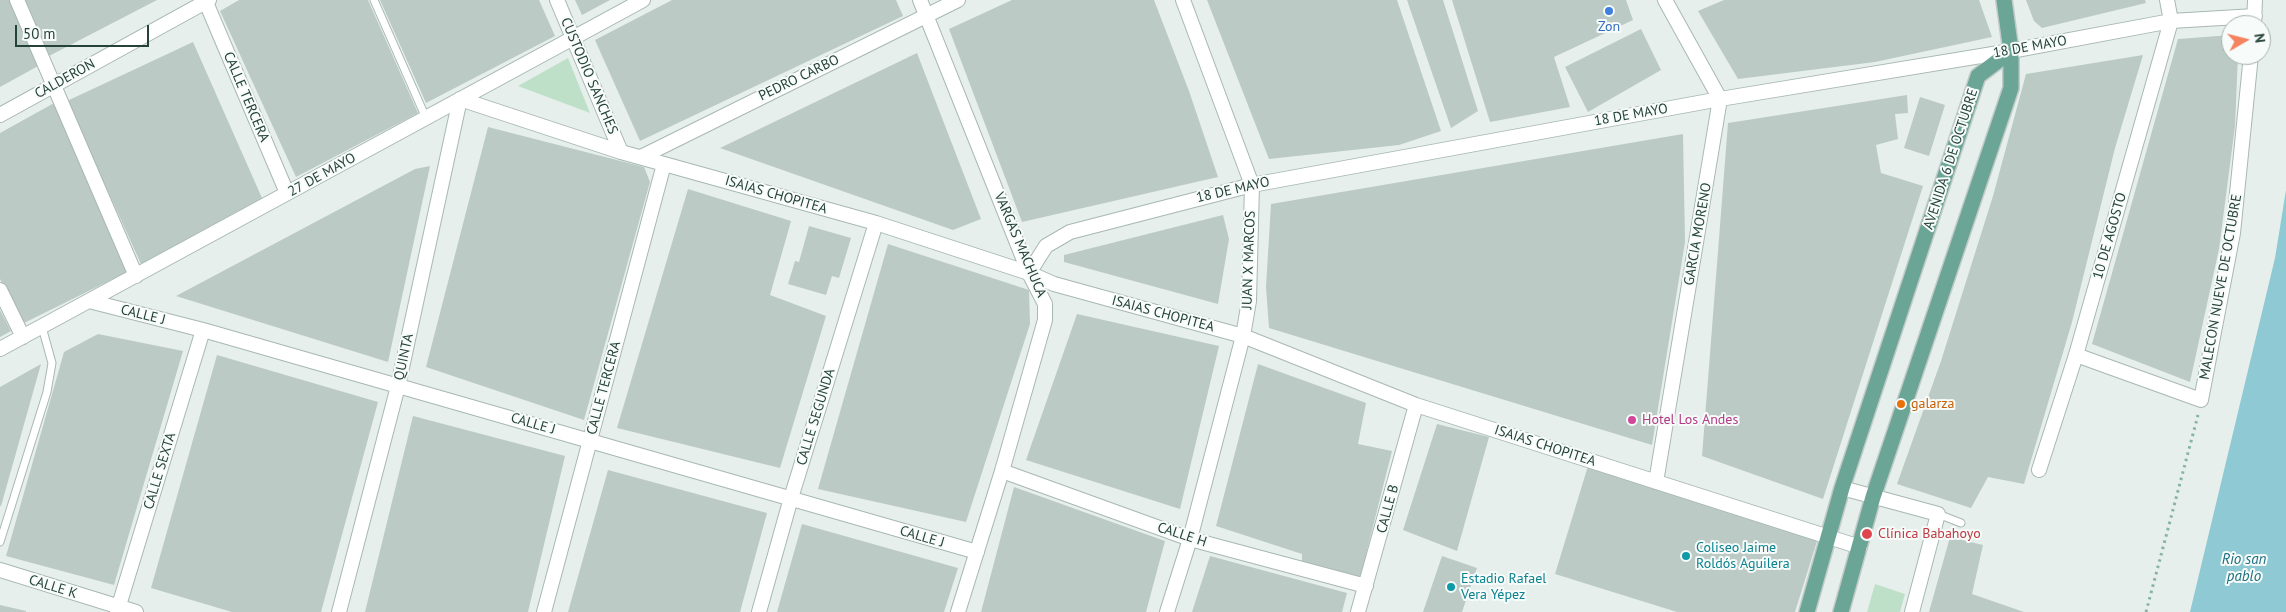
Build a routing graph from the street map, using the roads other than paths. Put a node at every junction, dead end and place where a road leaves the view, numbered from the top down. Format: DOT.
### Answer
graph roads {
  1 [pos="17,0"];
  2 [pos="374,0"];
  3 [pos="557,0"];
  4 [pos="643,0"];
  5 [pos="920,0"];
  6 [pos="958,0"];
  7 [pos="1183,0"];
  8 [pos="1665,0"];
  9 [pos="2004,0"];
  10 [pos="2168,0"];
  11 [pos="2255,0"];
  12 [pos="207,1"];
  13 [pos="927,15"];
  14 [pos="2254,15"];
  15 [pos="2171,21"];
  16 [pos="2221,21"];
  17 [pos="574,38"];
  18 [pos="2012,51"];
  19 [pos="2250,65"];
  20 [pos="54,85"];
  21 [pos="460,99"];
  22 [pos="1720,99"];
  23 [pos="0,114"];
  24 [pos="426,118"];
  25 [pos="621,152"];
  26 [pos="641,157"];
  27 [pos="664,164"];
  28 [pos="1252,185"];
  29 [pos="287,193"];
  30 [pos="876,223"];
  31 [pos="1029,273"];
  32 [pos="136,276"];
  33 [pos="0,290"];
  34 [pos="89,301"];
  35 [pos="42,327"];
  36 [pos="203,330"];
  37 [pos="1243,336"];
  38 [pos="23,337"];
  39 [pos="0,349"];
  40 [pos="2076,355"];
  41 [pos="398,386"];
  42 [pos="1416,405"];
  43 [pos="590,441"];
  44 [pos="2038,470"];
  45 [pos="1002,471"];
  46 [pos="1656,482"];
  47 [pos="1842,488"];
  48 [pos="1873,497"];
  49 [pos="791,498"];
  50 [pos="1938,514"];
  51 [pos="1961,523"];
  52 [pos="1828,537"];
  53 [pos="1190,539"];
  54 [pos="0,542"];
  55 [pos="1860,547"];
  56 [pos="976,552"];
  57 [pos="0,570"];
  58 [pos="1366,586"];
  59 [pos="118,609"];
  60 [pos="136,612"];
  61 [pos="339,612"];
  62 [pos="544,612"];
  63 [pos="759,612"];
  64 [pos="958,612"];
  65 [pos="1167,612"];
  66 [pos="1358,612"];
  67 [pos="1807,612"];
  68 [pos="1841,612"];
  69 [pos="1912,612"];
  1 -- 20 [label="street"];
  2 -- 24 [label="lane"];
  3 -- 17 [label="street, CUSTODIO SANCHES"];
  4 -- 17 [label="street, 27 DE MAYO"];
  5 -- 13 [label="street, VARGAS MACHUCA"];
  6 -- 13 [label="street, PEDRO CARBO"];
  7 -- 28 [label="street, JUAN X MARCOS"];
  8 -- 22 [label="street"];
  9 -- 18 [label="main road"];
  10 -- 15 [label="street, 10 DE AGOSTO"];
  11 -- 14 [label="street"];
  12 -- 20 [label="street, CALDERON"];
  12 -- 29 [label="street, CALLE TERCERA"];
  13 -- 26 [label="street, PEDRO CARBO"];
  13 -- 31 [label="street, VARGAS MACHUCA"];
  15 -- 16 [label="street, 18 DE MAYO"];
  15 -- 18 [label="street, 18 DE MAYO"];
  15 -- 40 [label="street, 10 DE AGOSTO"];
  17 -- 21 [label="street, 27 DE MAYO"];
  17 -- 25 [label="street, CUSTODIO SANCHES"];
  18 -- 22 [label="street, 18 DE MAYO"];
  18 -- 47 [label="main road, AVENIDA 6 DE OCTUBRE"];
  18 -- 48 [label="main road"];
  19 -- 40 [label="street, MALECON NUEVE DE OCTUBRE"];
  20 -- 23 [label="street, CALDERON"];
  20 -- 32 [label="street"];
  21 -- 24 [label="street, 27 DE MAYO"];
  21 -- 25 [label="street, ISAIAS CHOPITEA"];
  21 -- 41 [label="street, QUINTA"];
  22 -- 28 [label="street, 18 DE MAYO"];
  22 -- 46 [label="street, GARCIA MORENO"];
  24 -- 29 [label="street, 27 DE MAYO"];
  25 -- 26 [label="street, ISAIAS CHOPITEA"];
  26 -- 27 [label="street, ISAIAS CHOPITEA"];
  27 -- 30 [label="street, ISAIAS CHOPITEA"];
  27 -- 43 [label="street, CALLE TERCERA"];
  28 -- 31 [label="street, 18 DE MAYO"];
  28 -- 37 [label="street, JUAN X MARCOS"];
  29 -- 32 [label="street, 27 DE MAYO"];
  30 -- 31 [label="street, ISAIAS CHOPITEA"];
  30 -- 49 [label="street, CALLE SEGUNDA"];
  31 -- 37 [label="street, ISAIAS CHOPITEA"];
  31 -- 45 [label="street, VARGAS MACHUCA"];
  32 -- 34 [label="street, 27 DE MAYO"];
  33 -- 38 [label="street"];
  34 -- 35 [label="street, 27 DE MAYO"];
  34 -- 36 [label="street, CALLE J"];
  35 -- 38 [label="street, 27 DE MAYO"];
  35 -- 54 [label="lane"];
  36 -- 41 [label="street, CALLE J"];
  36 -- 59 [label="street, CALLE SEXTA"];
  37 -- 42 [label="street, ISAIAS CHOPITEA"];
  37 -- 53 [label="street, JUAN X MARCOS"];
  38 -- 39 [label="street, 27 DE MAYO"];
  40 -- 44 [label="street, 10 DE AGOSTO"];
  41 -- 43 [label="street, CALLE J"];
  41 -- 61 [label="street, QUINTA"];
  42 -- 46 [label="street, ISAIAS CHOPITEA"];
  42 -- 58 [label="street, CALLE B"];
  43 -- 49 [label="street, CALLE J"];
  43 -- 62 [label="street, CALLE TERCERA"];
  45 -- 53 [label="street, CALLE H"];
  45 -- 56 [label="street, VARGAS MACHUCA"];
  46 -- 52 [label="street, ISAIAS CHOPITEA"];
  47 -- 48 [label="street"];
  47 -- 52 [label="main road, AVENIDA 6 DE OCTUBRE"];
  48 -- 50 [label="street"];
  48 -- 55 [label="main road"];
  49 -- 56 [label="street, CALLE J"];
  49 -- 63 [label="street, CALLE SEGUNDA"];
  50 -- 51 [label="lane"];
  50 -- 69 [label="street"];
  52 -- 55 [label="street, ISAIAS CHOPITEA"];
  52 -- 67 [label="main road, AVENIDA 6 DE OCTUBRE"];
  53 -- 58 [label="street, CALLE H"];
  53 -- 65 [label="street, JUAN X MARCOS"];
  55 -- 68 [label="main road"];
  56 -- 64 [label="street, VARGAS MACHUCA"];
  57 -- 59 [label="street, CALLE K"];
  58 -- 66 [label="street, CALLE B"];
  59 -- 60 [label="street, CALLE K"];
}
